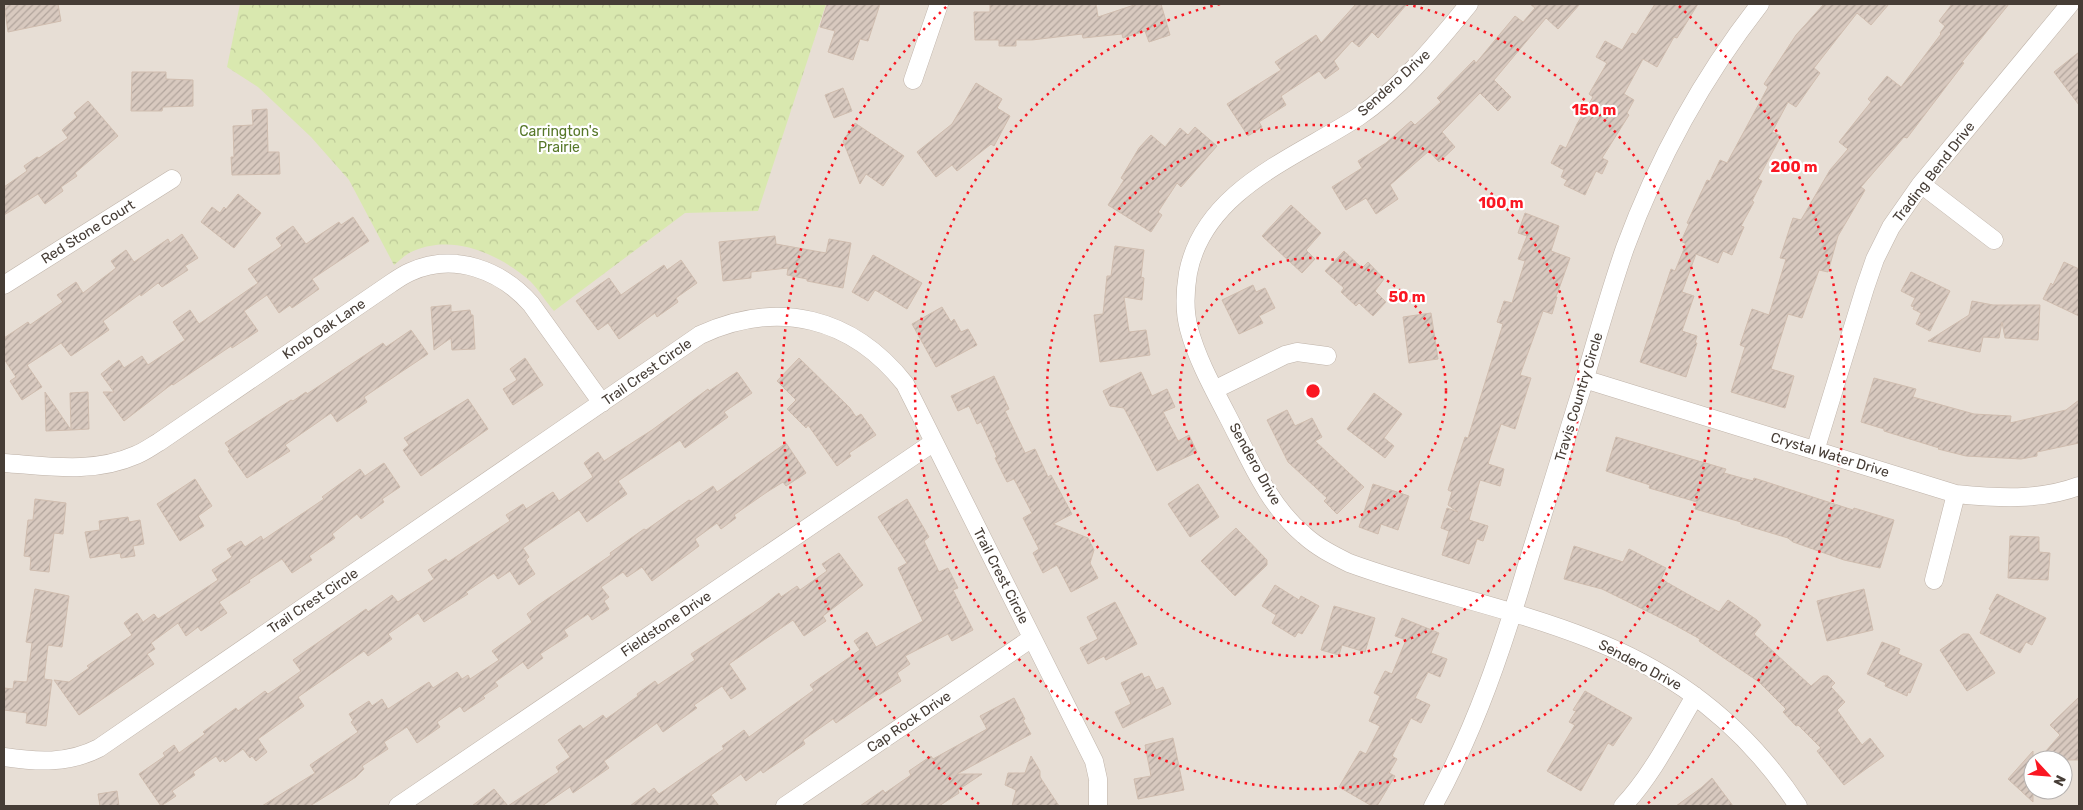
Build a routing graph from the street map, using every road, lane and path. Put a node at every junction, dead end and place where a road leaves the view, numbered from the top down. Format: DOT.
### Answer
graph roads {
  1 [pos="939,4"];
  2 [pos="1469,4"];
  3 [pos="1760,4"];
  4 [pos="2070,4"];
  5 [pos="913,80"];
  6 [pos="172,179"];
  7 [pos="1922,184"];
  8 [pos="1994,240"];
  9 [pos="4,285"];
  10 [pos="1327,356"];
  11 [pos="1584,379"];
  12 [pos="1214,390"];
  13 [pos="602,403"];
  14 [pos="934,442"];
  15 [pos="1816,451"];
  16 [pos="4,463"];
  17 [pos="2079,486"];
  18 [pos="1956,494"];
  19 [pos="1934,580"];
  20 [pos="1513,614"];
  21 [pos="1032,638"];
  22 [pos="1695,696"];
  23 [pos="4,757"];
  24 [pos="398,806"];
  25 [pos="785,806"];
  26 [pos="1098,806"];
  27 [pos="1433,806"];
  28 [pos="1623,806"];
  29 [pos="1798,806"];
  1 -- 5 [label="street"];
  2 -- 12 [label="street, Sendero Drive"];
  3 -- 11 [label="street, Travis Country Circle"];
  4 -- 7 [label="street, Trading Bend Drive"];
  6 -- 9 [label="street, Red Stone Court"];
  7 -- 8 [label="street"];
  7 -- 15 [label="street, Trading Bend Drive"];
  10 -- 12 [label="street"];
  11 -- 15 [label="street, Crystal Water Drive"];
  11 -- 20 [label="street, Travis Country Circle"];
  12 -- 20 [label="street, Sendero Drive"];
  13 -- 14 [label="street, Trail Crest Circle"];
  13 -- 16 [label="street, Knob Oak Lane"];
  13 -- 23 [label="street, Trail Crest Circle"];
  14 -- 21 [label="street, Trail Crest Circle"];
  14 -- 24 [label="street, Fieldstone Drive"];
  15 -- 18 [label="street, Crystal Water Drive"];
  17 -- 18 [label="street, Crystal Water Drive"];
  18 -- 19 [label="street"];
  20 -- 22 [label="street, Sendero Drive"];
  20 -- 27 [label="street, Travis Country Circle"];
  21 -- 25 [label="street, Cap Rock Drive"];
  21 -- 26 [label="street, Trail Crest Circle"];
  22 -- 28 [label="street"];
  22 -- 29 [label="street, Sendero Drive"];
}
